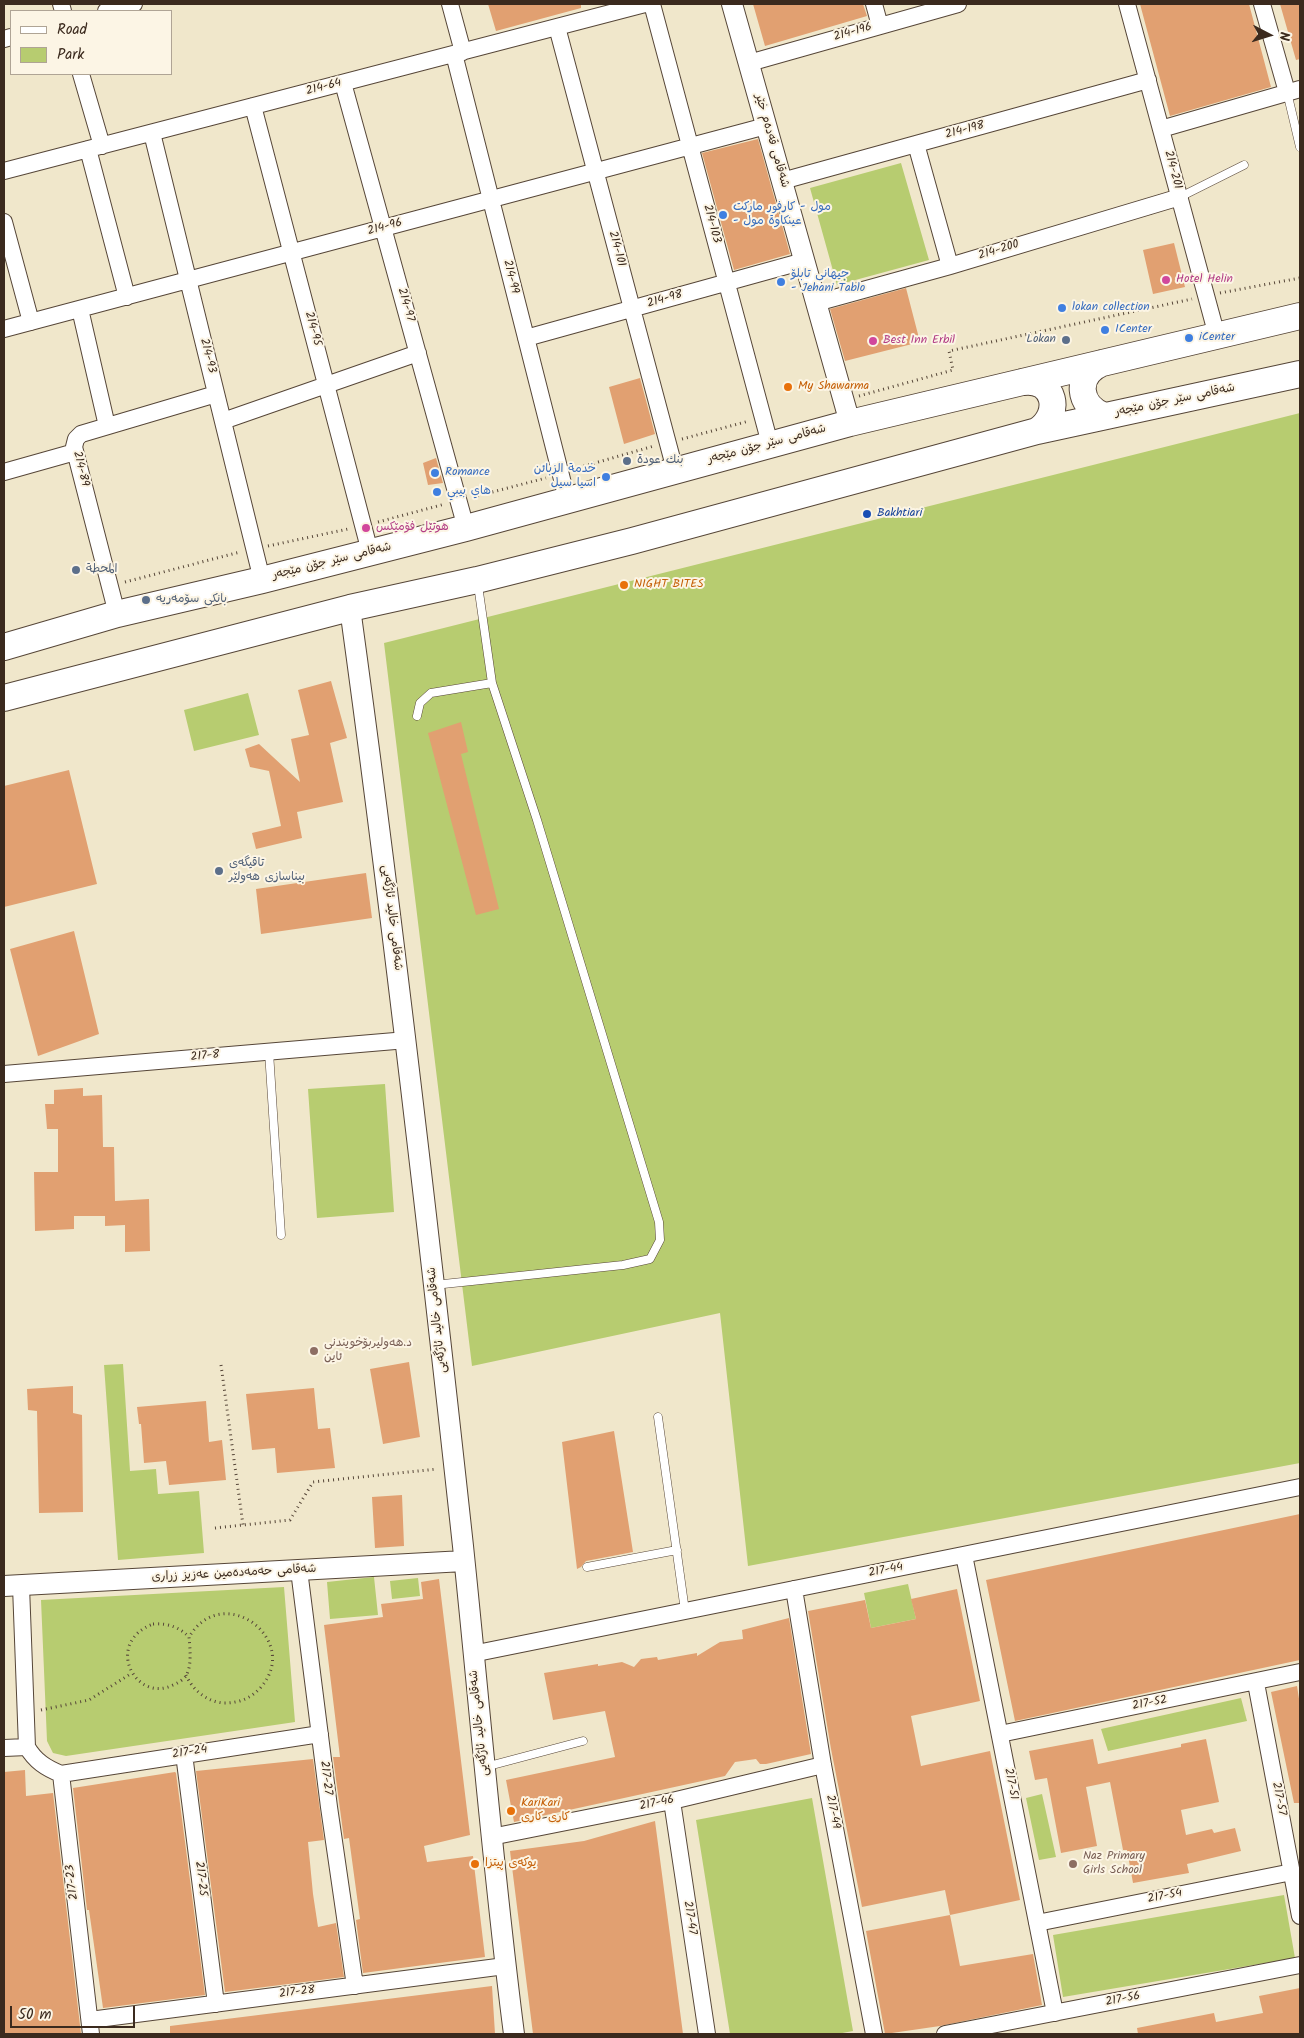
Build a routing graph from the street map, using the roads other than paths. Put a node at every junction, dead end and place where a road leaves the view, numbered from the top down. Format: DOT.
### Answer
graph roads {
  1 [pos="134,4"];
  2 [pos="450,4"];
  3 [pos="645,4"];
  4 [pos="652,4"];
  5 [pos="732,4"];
  6 [pos="874,4"];
  7 [pos="958,4"];
  8 [pos="1127,4"];
  9 [pos="1262,4"];
  10 [pos="110,10"];
  11 [pos="583,12"];
  12 [pos="880,26"];
  13 [pos="557,27"];
  14 [pos="458,53"];
  15 [pos="749,63"];
  16 [pos="81,75"];
  17 [pos="1148,80"];
  18 [pos="343,83"];
  19 [pos="1294,90"];
  20 [pos="253,106"];
  21 [pos="766,126"];
  22 [pos="1161,129"];
  23 [pos="152,133"];
  24 [pos="916,144"];
  25 [pos="690,146"];
  26 [pos="1300,147"];
  27 [pos="95,148"];
  28 [pos="1244,165"];
  29 [pos="4,171"];
  30 [pos="595,172"];
  31 [pos="782,181"];
  32 [pos="1180,196"];
  33 [pos="491,200"];
  34 [pos="4,222"];
  35 [pos="383,228"];
  36 [pos="292,253"];
  37 [pos="804,261"];
  38 [pos="950,266"];
  39 [pos="188,280"];
  40 [pos="727,282"];
  41 [pos="127,297"];
  42 [pos="816,303"];
  43 [pos="80,309"];
  44 [pos="632,309"];
  45 [pos="1300,316"];
  46 [pos="31,322"];
  47 [pos="4,330"];
  48 [pos="1218,336"];
  49 [pos="526,338"];
  50 [pos="418,353"];
  51 [pos="1102,363"];
  52 [pos="1300,374"];
  53 [pos="1023,382"];
  54 [pos="326,385"];
  55 [pos="216,394"];
  56 [pos="847,412"];
  57 [pos="1104,416"];
  58 [pos="223,421"];
  59 [pos="107,426"];
  60 [pos="1037,432"];
  61 [pos="768,434"];
  62 [pos="75,452"];
  63 [pos="675,470"];
  64 [pos="4,472"];
  65 [pos="567,499"];
  66 [pos="466,528"];
  67 [pos="370,552"];
  68 [pos="262,580"];
  69 [pos="477,580"];
  70 [pos="350,608"];
  71 [pos="117,614"];
  72 [pos="5,641"];
  73 [pos="492,683"];
  74 [pos="4,698"];
  75 [pos="417,716"];
  76 [pos="407,1040"];
  77 [pos="269,1052"];
  78 [pos="4,1074"];
  79 [pos="281,1235"];
  80 [pos="434,1285"];
  81 [pos="658,1417"];
  82 [pos="1300,1488"];
  83 [pos="677,1550"];
  84 [pos="964,1555"];
  85 [pos="464,1560"];
  86 [pos="587,1567"];
  87 [pos="299,1570"];
  88 [pos="10,1586"];
  89 [pos="794,1589"];
  90 [pos="685,1611"];
  91 [pos="472,1654"];
  92 [pos="1300,1672"];
  93 [pos="1256,1683"];
  94 [pos="320,1734"];
  95 [pos="1000,1734"];
  96 [pos="582,1741"];
  97 [pos="27,1747"];
  98 [pos="4,1748"];
  99 [pos="184,1754"];
  100 [pos="823,1765"];
  101 [pos="485,1767"];
  102 [pos="61,1774"];
  103 [pos="672,1801"];
  104 [pos="491,1837"];
  105 [pos="1292,1872"];
  106 [pos="1300,1916"];
  107 [pos="1037,1923"];
  108 [pos="1300,1965"];
  109 [pos="505,1966"];
  110 [pos="355,1986"];
  111 [pos="216,2004"];
  112 [pos="1056,2013"];
  113 [pos="90,2027"];
  114 [pos="514,2034"];
  115 [pos="707,2034"];
  116 [pos="874,2034"];
  117 [pos="946,2034"];
  1 -- 10 [label="street"];
  2 -- 14 [label="street, 214-99"];
  3 -- 11 [label="street, 214-64"];
  4 -- 25 [label="street, 214-103"];
  5 -- 15 [label="street, شەقامی قەدەم خێر"];
  6 -- 12 [label="street"];
  7 -- 12 [label="street, 214-196"];
  8 -- 17 [label="street, 214-201"];
  9 -- 19 [label="street"];
  11 -- 13 [label="street, 214-64"];
  12 -- 15 [label="street, 214-196"];
  13 -- 14 [label="street, 214-64"];
  13 -- 30 [label="street, 214-101"];
  14 -- 18 [label="street, 214-64"];
  14 -- 33 [label="street, 214-99"];
  15 -- 21 [label="street, شەقامی قەدەم خێر"];
  16 -- 27 [label="street"];
  17 -- 22 [label="street, 214-201"];
  17 -- 24 [label="street, 214-198"];
  18 -- 20 [label="street, 214-64"];
  18 -- 35 [label="street, 214-97"];
  19 -- 22 [label="street"];
  19 -- 26 [label="lane"];
  20 -- 23 [label="street, 214-64"];
  20 -- 36 [label="street, 214-95"];
  21 -- 25 [label="street, 214-96"];
  21 -- 31 [label="street, شەقامی قەدەم خێر"];
  22 -- 32 [label="street, 214-201"];
  23 -- 27 [label="street, 214-64"];
  23 -- 39 [label="street, 214-93"];
  24 -- 31 [label="street, 214-198"];
  24 -- 38 [label="street"];
  25 -- 30 [label="street, 214-96"];
  25 -- 40 [label="street, 214-103"];
  27 -- 29 [label="street, 214-64"];
  27 -- 41 [label="street"];
  28 -- 32 [label="lane"];
  30 -- 33 [label="street, 214-96"];
  30 -- 44 [label="street, 214-101"];
  31 -- 37 [label="street, شەقامی قەدەم خێر"];
  32 -- 38 [label="street, 214-200"];
  32 -- 48 [label="street, 214-201"];
  33 -- 35 [label="street, 214-96"];
  33 -- 49 [label="street, 214-99"];
  34 -- 46 [label="street"];
  35 -- 36 [label="street, 214-96"];
  35 -- 50 [label="street, 214-97"];
  36 -- 39 [label="street, 214-96"];
  36 -- 54 [label="street, 214-95"];
  37 -- 40 [label="street, 214-98"];
  37 -- 42 [label="street, شەقامی قەدەم خێر"];
  38 -- 42 [label="street, 214-200"];
  39 -- 41 [label="street, 214-96"];
  39 -- 55 [label="street, 214-93"];
  40 -- 44 [label="street, 214-98"];
  40 -- 61 [label="street, 214-103"];
  41 -- 43 [label="street, 214-96"];
  42 -- 56 [label="street, شەقامی قەدەم خێر"];
  43 -- 46 [label="street, 214-96"];
  43 -- 59 [label="street"];
  44 -- 49 [label="street, 214-98"];
  44 -- 63 [label="street, 214-101"];
  45 -- 48 [label="highway, شەقامی سێر جۆن مێجەر"];
  46 -- 47 [label="street, 214-96"];
  48 -- 51 [label="highway, شەقامی سێر جۆن مێجەر"];
  49 -- 65 [label="street, 214-99"];
  50 -- 54 [label="street"];
  50 -- 66 [label="street, 214-97"];
  51 -- 53 [label="highway, شەقامی سێر جۆن مێجەر"];
  51 -- 57 [label="highway"];
  52 -- 57 [label="highway, شەقامی سێر جۆن مێجەر"];
  53 -- 56 [label="highway, شەقامی سێر جۆن مێجەر"];
  53 -- 60 [label="highway"];
  54 -- 58 [label="street"];
  54 -- 67 [label="street, 214-95"];
  55 -- 58 [label="street, 214-93"];
  55 -- 59 [label="street, 214-89"];
  56 -- 61 [label="highway, شەقامی سێر جۆن مێجەر"];
  57 -- 60 [label="highway, شەقامی سێر جۆن مێجەر"];
  58 -- 68 [label="street, 214-93"];
  59 -- 62 [label="street, 214-89"];
  60 -- 69 [label="highway, شەقامی سێر جۆن مێجەر"];
  61 -- 63 [label="highway, شەقامی سێر جۆن مێجەر"];
  62 -- 64 [label="street"];
  62 -- 71 [label="street, 214-89"];
  63 -- 65 [label="highway, شەقامی سێر جۆن مێجەر"];
  65 -- 66 [label="highway, شەقامی سێر جۆن مێجەر"];
  66 -- 67 [label="highway, شەقامی سێر جۆن مێجەر"];
  67 -- 68 [label="highway, شەقامی سێر جۆن مێجەر"];
  68 -- 71 [label="highway, شەقامی سێر جۆن مێجەر"];
  69 -- 70 [label="highway, شەقامی سێر جۆن مێجەر"];
  69 -- 73 [label="lane"];
  70 -- 74 [label="highway, شەقامی سێر جۆن مێجەر"];
  70 -- 76 [label="street, شەقامی خالید ئاژگەیی"];
  71 -- 72 [label="highway, شەقامی سێر جۆن مێجەر"];
  73 -- 75 [label="lane"];
  73 -- 80 [label="lane"];
  76 -- 77 [label="street, 217-8"];
  76 -- 80 [label="street, شەقامی خالید ئاژگەیی"];
  77 -- 78 [label="street, 217-8"];
  77 -- 79 [label="lane"];
  80 -- 85 [label="street, شەقامی خالید ئاژگەیی"];
  81 -- 83 [label="lane"];
  82 -- 84 [label="street, 217-44"];
  83 -- 86 [label="lane"];
  83 -- 90 [label="lane"];
  84 -- 89 [label="street, 217-44"];
  84 -- 95 [label="street, 217-51"];
  85 -- 87 [label="street, شەقامی حەمەدەمین عەزیز زراری"];
  85 -- 91 [label="street, شەقامی خالید ئاژگەیی"];
  87 -- 88 [label="street, شەقامی حەمەدەمین عەزیز زراری"];
  87 -- 94 [label="street, 217-27"];
  88 -- 97 [label="street"];
  89 -- 90 [label="street, 217-44"];
  89 -- 100 [label="street, 217-49"];
  90 -- 91 [label="street, 217-44"];
  91 -- 101 [label="street, شەقامی خالید ئاژگەیی"];
  92 -- 93 [label="street, 217-52"];
  93 -- 95 [label="street, 217-52"];
  93 -- 105 [label="street, 217-57"];
  94 -- 99 [label="street, 217-24"];
  94 -- 110 [label="street, 217-27"];
  95 -- 107 [label="street, 217-51"];
  96 -- 101 [label="lane"];
  97 -- 98 [label="street"];
  97 -- 102 [label="street"];
  99 -- 102 [label="street, 217-24"];
  99 -- 111 [label="street, 217-25"];
  100 -- 103 [label="street, 217-46"];
  100 -- 116 [label="street, 217-49"];
  101 -- 104 [label="street, شەقامی خالید ئاژگەیی"];
  102 -- 113 [label="street, 217-23"];
  103 -- 104 [label="street, 217-46"];
  103 -- 115 [label="street, 217-47"];
  104 -- 109 [label="street, شەقامی خالید ئاژگەیی"];
  105 -- 106 [label="street, 217-57"];
  105 -- 107 [label="street, 217-54"];
  107 -- 112 [label="street, 217-51"];
  108 -- 112 [label="street, 217-56"];
  109 -- 110 [label="street, 217-28"];
  109 -- 114 [label="street, شەقامی خالید ئاژگەیی"];
  110 -- 111 [label="street, 217-28"];
  111 -- 113 [label="street, 217-28"];
  112 -- 117 [label="street, 217-56"];
}
